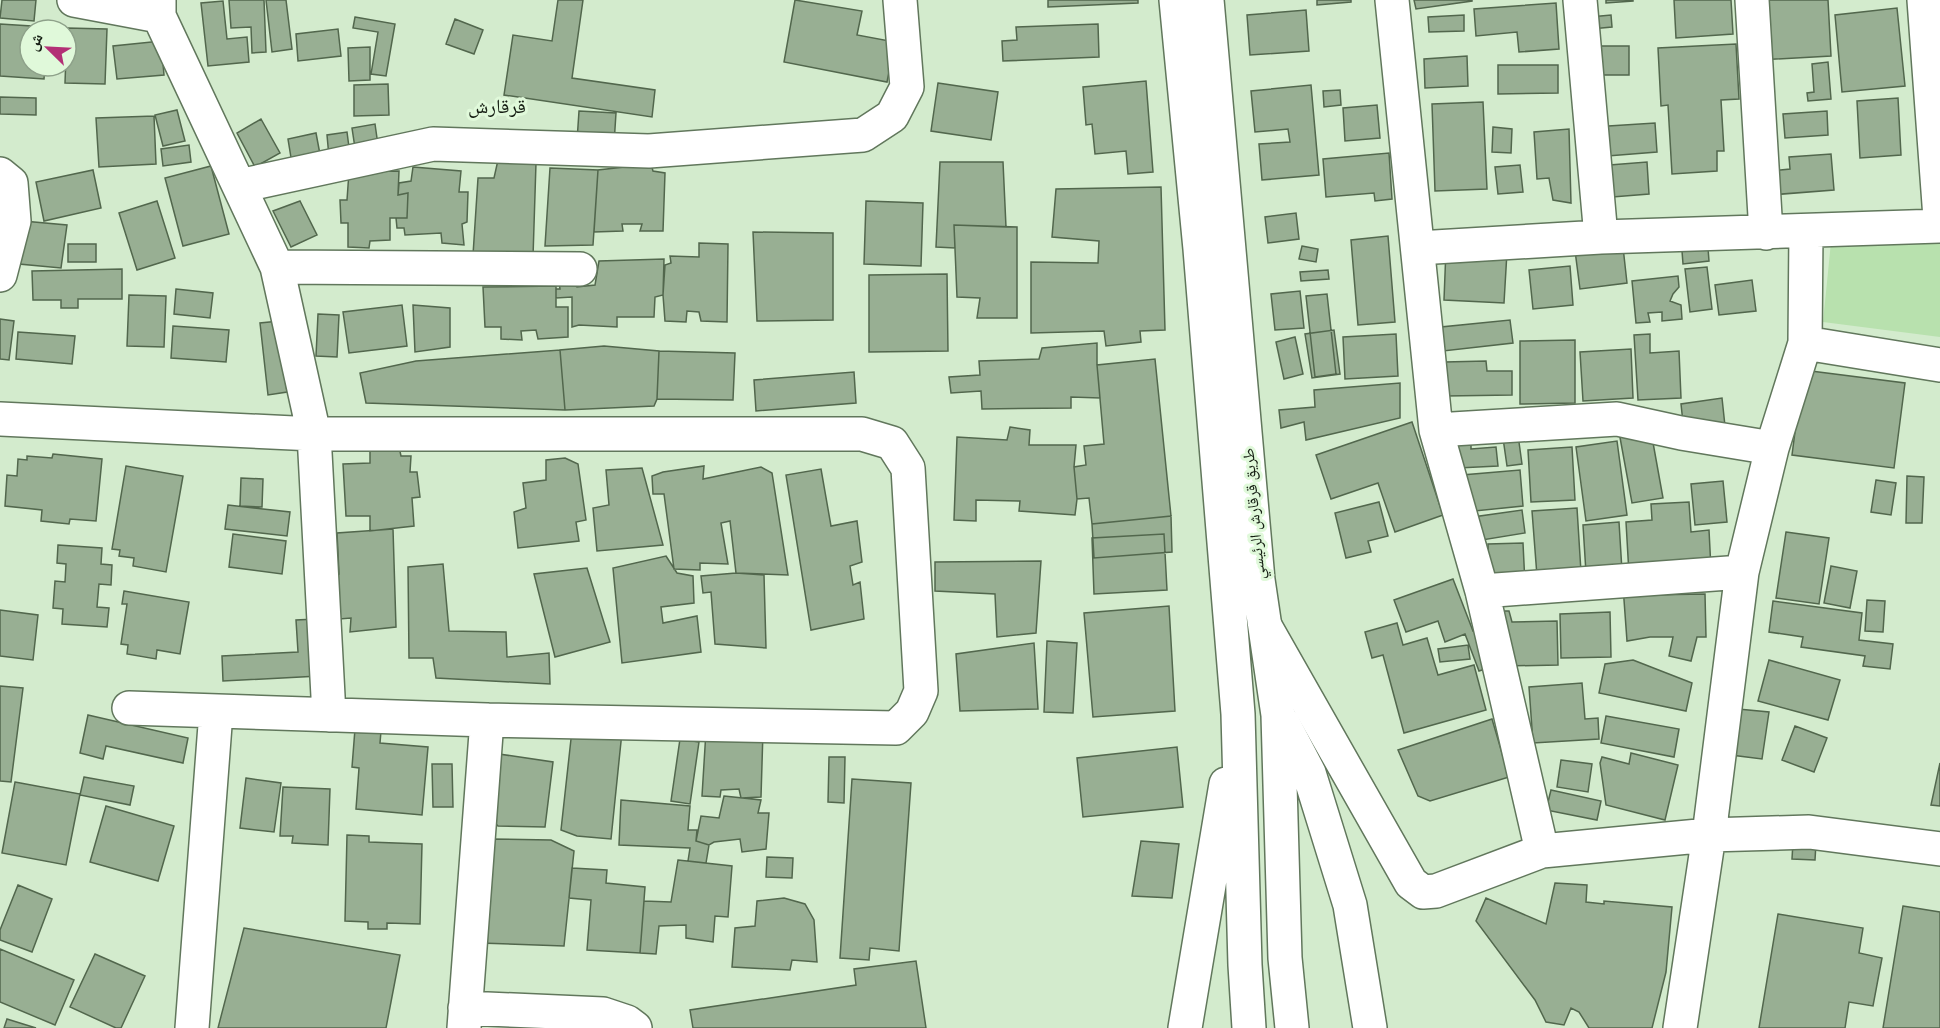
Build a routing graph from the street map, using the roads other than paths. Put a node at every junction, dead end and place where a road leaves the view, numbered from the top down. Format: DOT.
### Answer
graph roads {
  1 [pos="74,0"];
  2 [pos="900,0"];
  3 [pos="1176,0"];
  4 [pos="1207,0"];
  5 [pos="1392,0"];
  6 [pos="1580,0"];
  7 [pos="1752,0"];
  8 [pos="1924,0"];
  9 [pos="159,8"];
  10 [pos="0,174"];
  11 [pos="239,186"];
  12 [pos="1940,218"];
  13 [pos="1940,226"];
  14 [pos="1806,231"];
  15 [pos="1766,233"];
  16 [pos="1601,237"];
  17 [pos="1418,248"];
  18 [pos="277,267"];
  19 [pos="580,269"];
  20 [pos="0,275"];
  21 [pos="1805,343"];
  22 [pos="1940,365"];
  23 [pos="0,419"];
  24 [pos="1436,430"];
  25 [pos="314,434"];
  26 [pos="1772,448"];
  27 [pos="1742,572"];
  28 [pos="1482,591"];
  29 [pos="1266,628"];
  30 [pos="129,708"];
  31 [pos="216,712"];
  32 [pos="1238,714"];
  33 [pos="329,715"];
  34 [pos="1278,715"];
  35 [pos="487,720"];
  36 [pos="1709,835"];
  37 [pos="1940,849"];
  38 [pos="1542,851"];
  39 [pos="464,1018"];
  40 [pos="192,1028"];
  41 [pos="635,1028"];
  42 [pos="1185,1028"];
  43 [pos="1250,1028"];
  44 [pos="1292,1028"];
  45 [pos="1370,1028"];
  46 [pos="1680,1028"];
  1 -- 9 [label="street"];
  2 -- 11 [label="street"];
  3 -- 32 [label="street, طريق قرقارش الرئيسي"];
  4 -- 29 [label="street, طريق قرقارش الرئيسي"];
  5 -- 17 [label="street"];
  6 -- 16 [label="street"];
  7 -- 15 [label="street"];
  8 -- 12 [label="street"];
  9 -- 11 [label="street"];
  10 -- 20 [label="street"];
  11 -- 18 [label="street"];
  13 -- 14 [label="street"];
  14 -- 15 [label="street"];
  14 -- 21 [label="street"];
  15 -- 16 [label="street"];
  16 -- 17 [label="street"];
  17 -- 24 [label="street"];
  18 -- 19 [label="street"];
  18 -- 25 [label="street"];
  21 -- 22 [label="street"];
  21 -- 26 [label="street"];
  23 -- 25 [label="street"];
  24 -- 26 [label="street"];
  24 -- 28 [label="street"];
  25 -- 33 [label="street"];
  25 -- 35 [label="street"];
  26 -- 27 [label="street"];
  27 -- 28 [label="street"];
  27 -- 36 [label="street"];
  28 -- 38 [label="street"];
  29 -- 34 [label="street, طريق قرقارش الرئيسي"];
  29 -- 38 [label="street"];
  30 -- 31 [label="street"];
  31 -- 33 [label="street"];
  31 -- 40 [label="street"];
  32 -- 42 [label="street"];
  32 -- 43 [label="street, طريق قرقارش الرئيسي"];
  33 -- 35 [label="street"];
  34 -- 44 [label="street, طريق قرقارش الرئيسي"];
  34 -- 45 [label="street"];
  35 -- 39 [label="street"];
  36 -- 37 [label="street"];
  36 -- 38 [label="street"];
  36 -- 46 [label="street"];
  39 -- 41 [label="street"];
}
